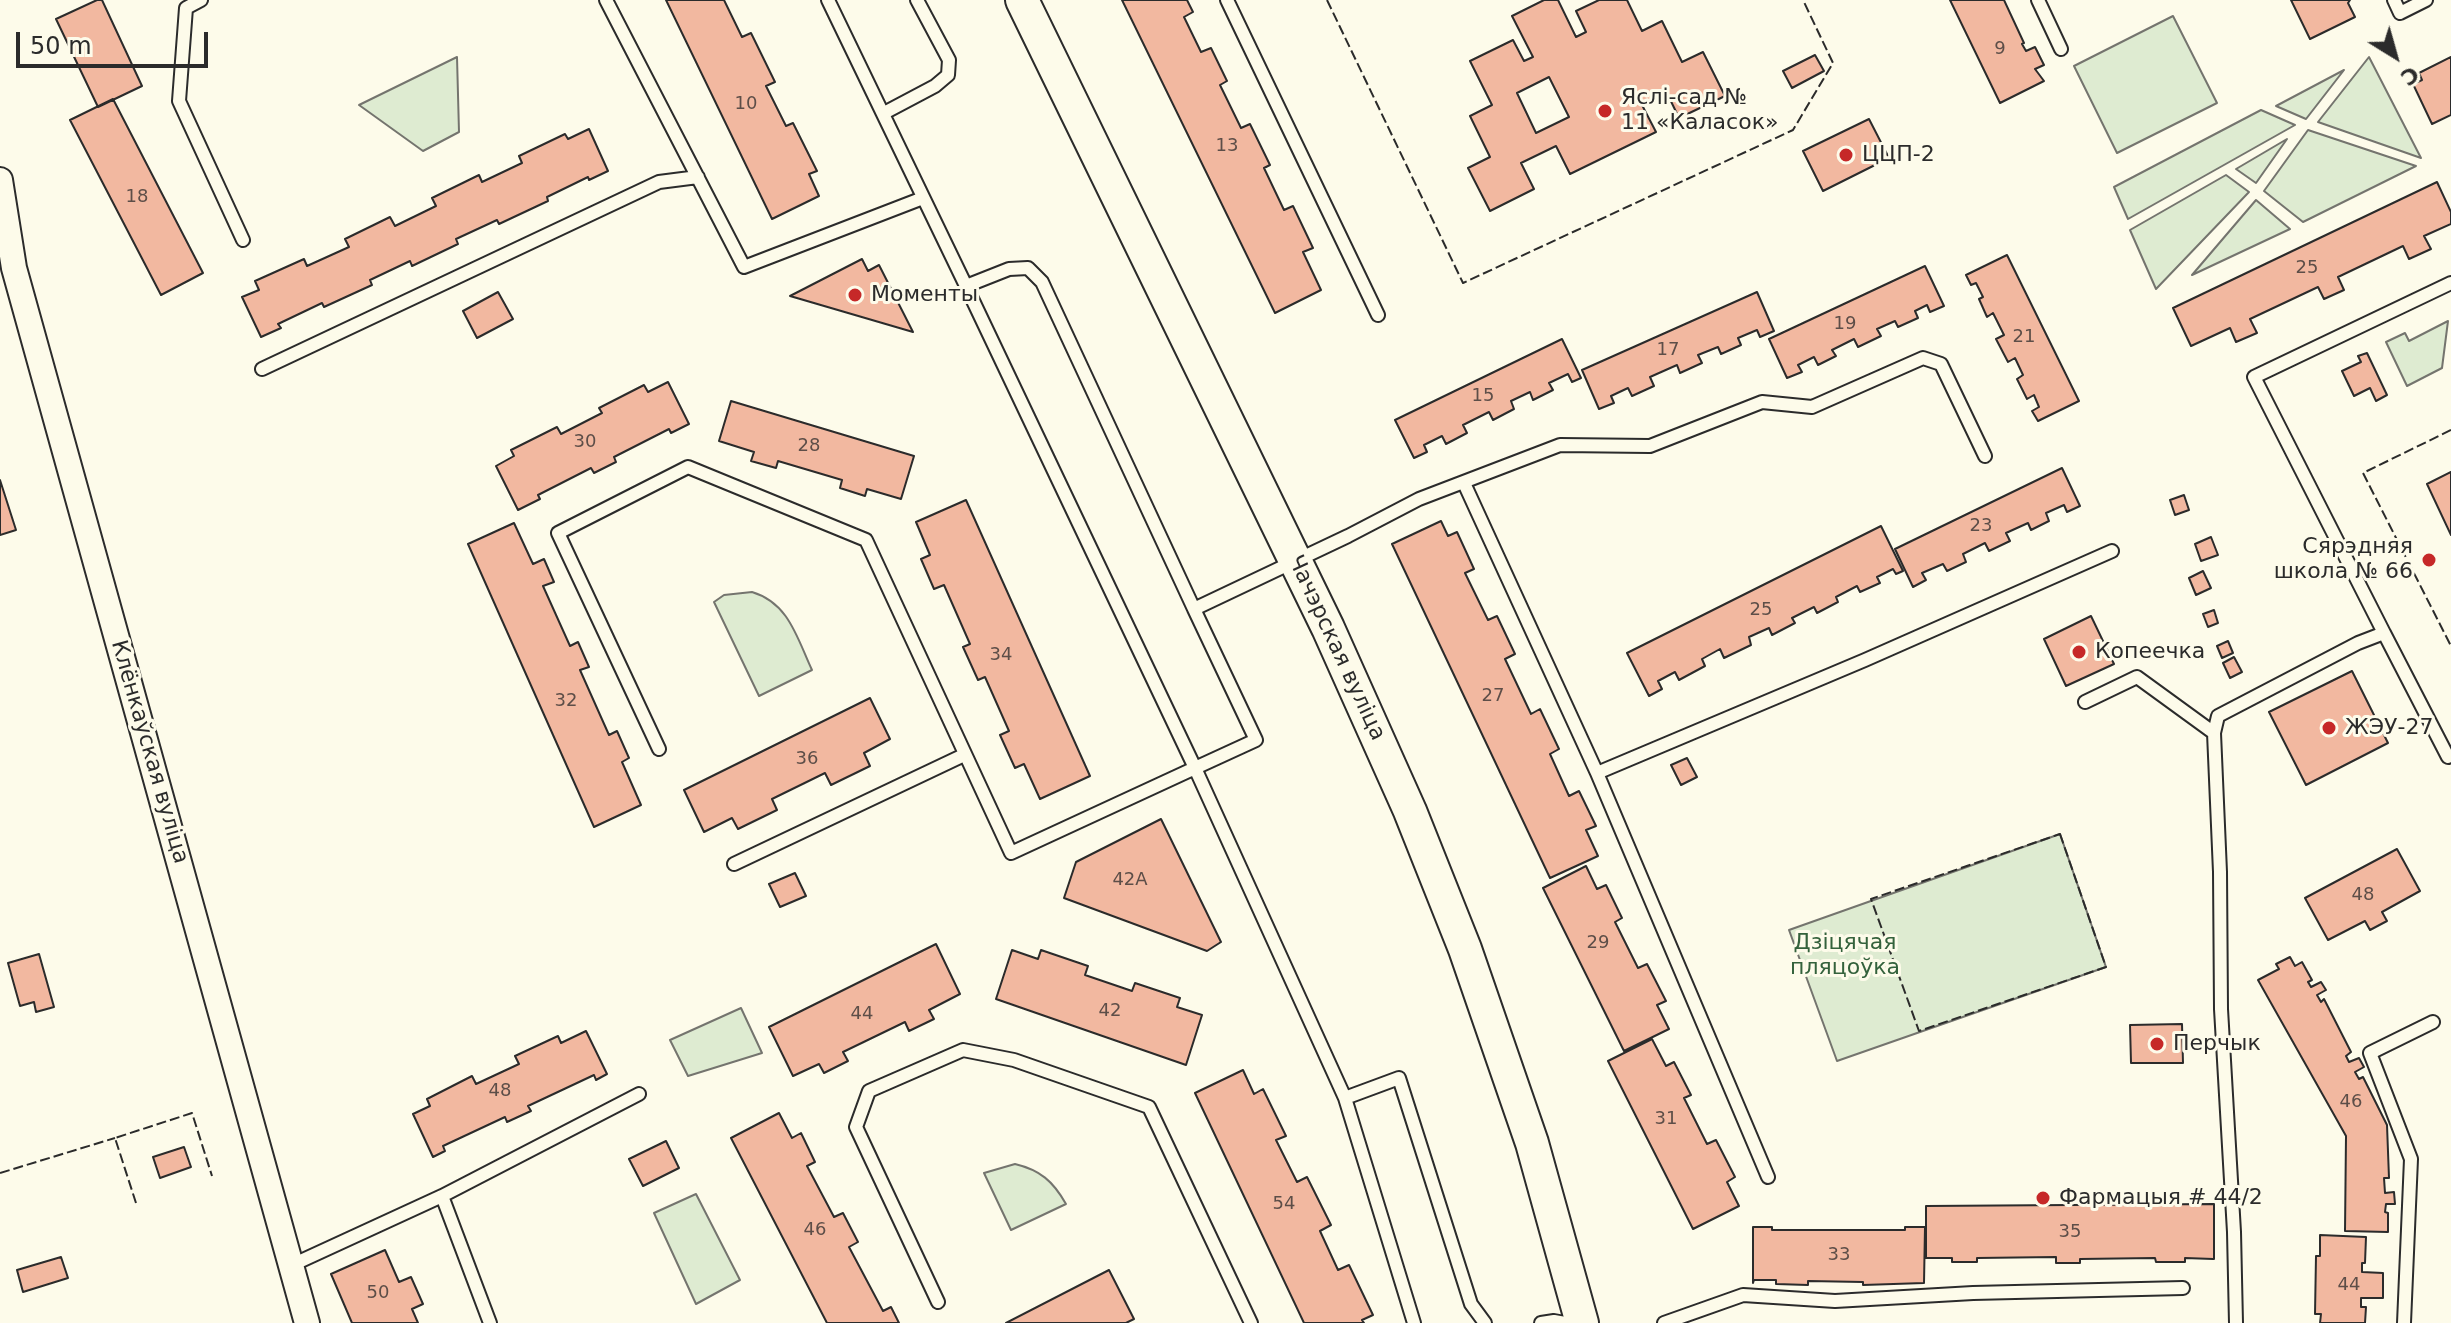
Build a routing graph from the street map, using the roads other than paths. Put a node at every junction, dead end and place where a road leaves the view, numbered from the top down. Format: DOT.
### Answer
graph roads {
  1 [pos="201,0"];
  2 [pos="606,0"];
  3 [pos="828,0"];
  4 [pos="917,0"];
  5 [pos="1022,0"];
  6 [pos="1227,0"];
  7 [pos="2038,0"];
  8 [pos="2394,0"];
  9 [pos="2426,0"];
  10 [pos="2061,49"];
  11 [pos="884,113"];
  12 [pos="698,177"];
  13 [pos="0,180"];
  14 [pos="923,198"];
  15 [pos="243,240"];
  16 [pos="2451,283"];
  17 [pos="966,286"];
  18 [pos="1378,315"];
  19 [pos="262,369"];
  20 [pos="1985,456"];
  21 [pos="1464,483"];
  22 [pos="2112,551"];
  23 [pos="1295,560"];
  24 [pos="1194,609"];
  25 [pos="2384,633"];
  26 [pos="2085,702"];
  27 [pos="2214,733"];
  28 [pos="659,749"];
  29 [pos="964,755"];
  30 [pos="2448,757"];
  31 [pos="1195,768"];
  32 [pos="1597,773"];
  33 [pos="734,864"];
  34 [pos="2433,1022"];
  35 [pos="639,1094"];
  36 [pos="1345,1098"];
  37 [pos="1768,1177"];
  38 [pos="442,1196"];
  39 [pos="292,1265"];
  40 [pos="2183,1288"];
  41 [pos="938,1302"];
  42 [pos="1249,1322"];
  43 [pos="307,1323"];
  44 [pos="490,1323"];
  45 [pos="1414,1323"];
  46 [pos="1485,1323"];
  47 [pos="1541,1323"];
  48 [pos="1565,1323"];
  49 [pos="1582,1323"];
  50 [pos="1664,1323"];
  51 [pos="2236,1323"];
  52 [pos="2404,1323"];
  1 -- 15 [label="lane"];
  2 -- 12 [label="lane"];
  3 -- 11 [label="lane"];
  4 -- 11 [label="lane"];
  5 -- 23 [label="main road, Чачэрская вуліца"];
  6 -- 18 [label="lane"];
  7 -- 10 [label="lane"];
  8 -- 9 [label="lane"];
  11 -- 14 [label="lane"];
  12 -- 14 [label="lane"];
  12 -- 19 [label="lane"];
  13 -- 39 [label="street, Клёнкаўская вуліца"];
  14 -- 17 [label="lane"];
  16 -- 25 [label="lane"];
  17 -- 24 [label="lane"];
  17 -- 31 [label="lane"];
  20 -- 21 [label="lane"];
  21 -- 23 [label="lane"];
  21 -- 32 [label="lane"];
  22 -- 32 [label="lane"];
  23 -- 24 [label="lane"];
  23 -- 49 [label="main road, Чачэрская вуліца"];
  24 -- 31 [label="lane"];
  25 -- 27 [label="lane"];
  25 -- 30 [label="lane"];
  26 -- 27 [label="lane"];
  27 -- 51 [label="lane"];
  28 -- 29 [label="lane"];
  29 -- 31 [label="lane"];
  29 -- 33 [label="lane"];
  31 -- 36 [label="lane"];
  32 -- 37 [label="lane"];
  34 -- 52 [label="lane"];
  35 -- 38 [label="lane"];
  36 -- 45 [label="lane"];
  36 -- 46 [label="lane"];
  38 -- 39 [label="lane"];
  38 -- 44 [label="lane"];
  39 -- 43 [label="street, Клёнкаўская вуліца"];
  40 -- 50 [label="lane"];
  41 -- 42 [label="lane"];
  47 -- 48 [label="lane"];
}
